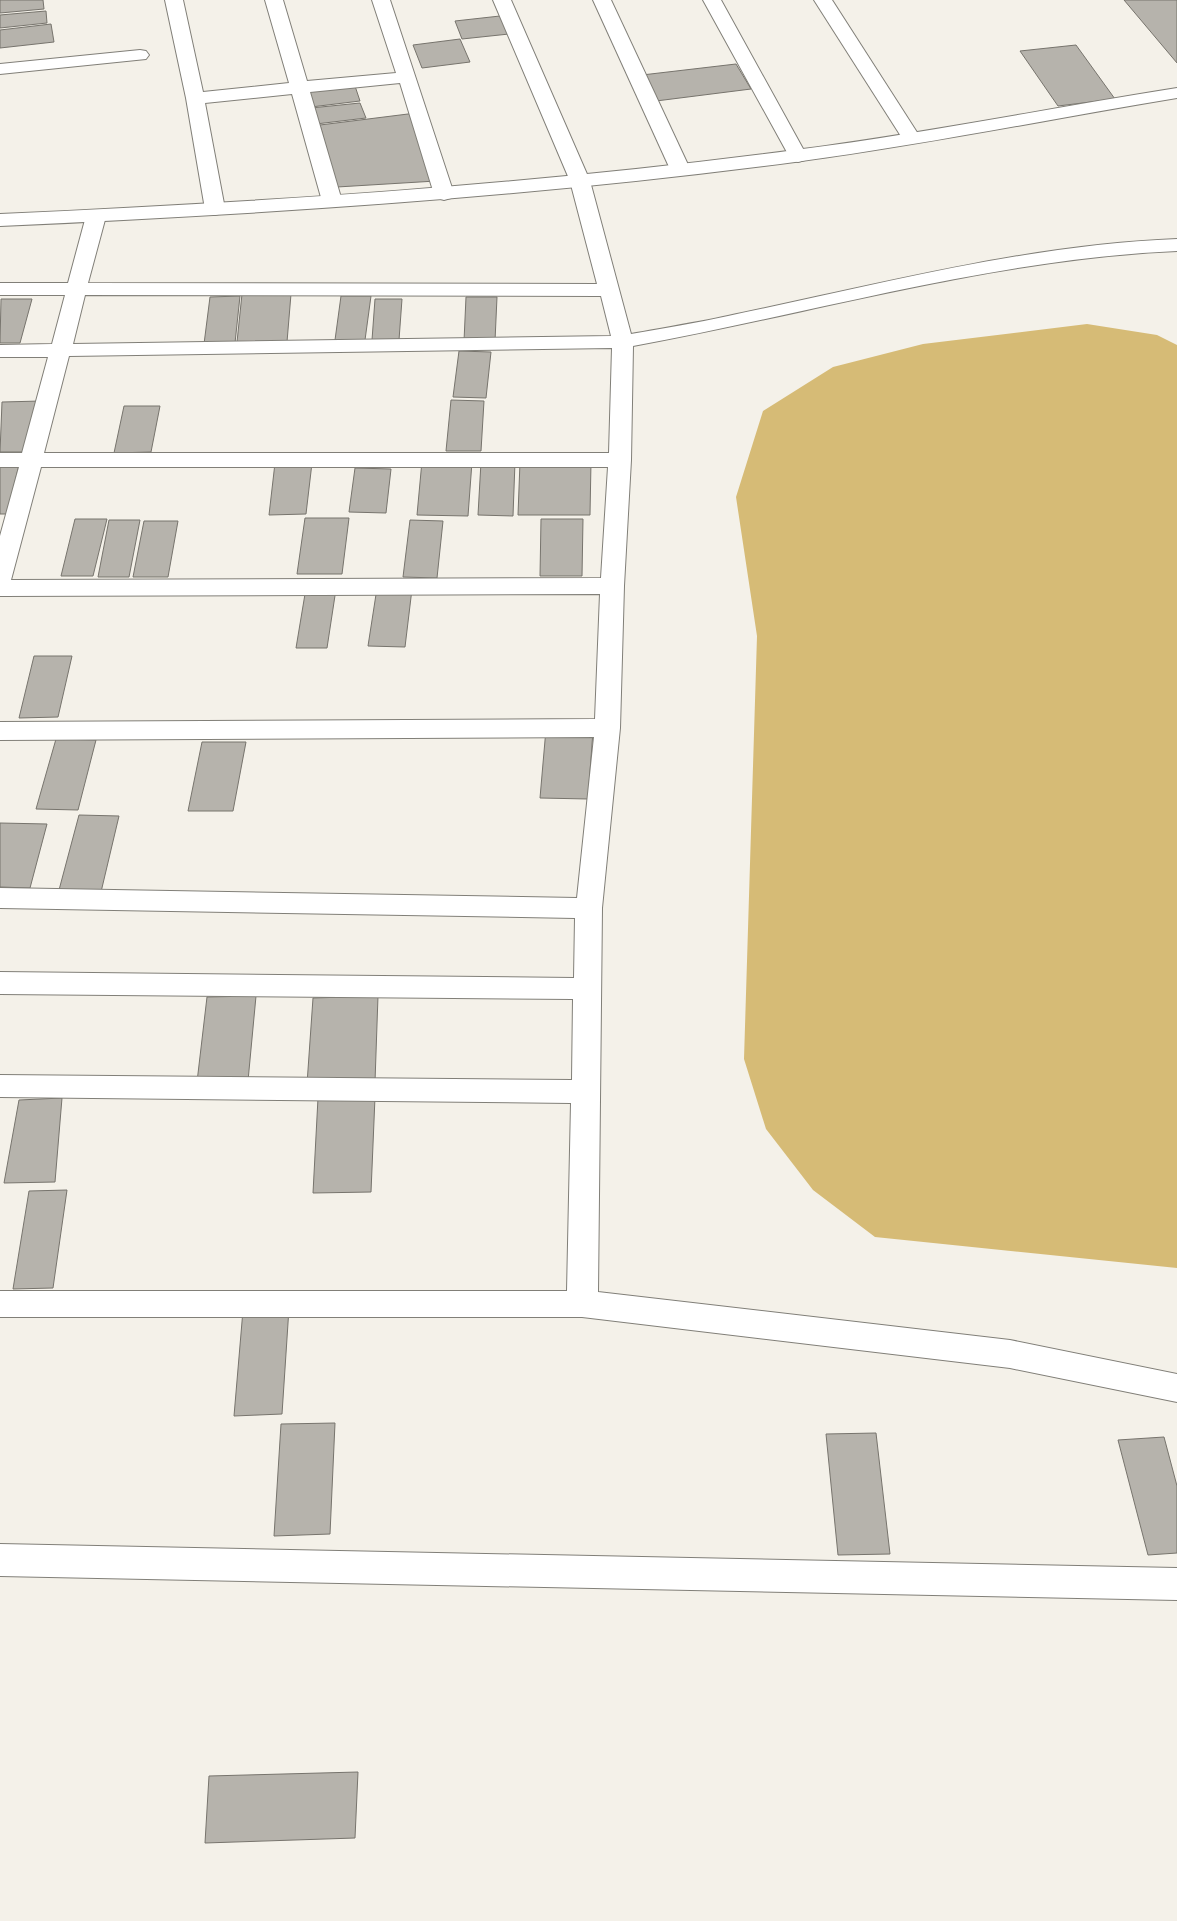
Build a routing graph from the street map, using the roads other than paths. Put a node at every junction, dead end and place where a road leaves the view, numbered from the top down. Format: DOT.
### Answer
graph roads {
  1 [pos="174,0"];
  2 [pos="274,0"];
  3 [pos="381,0"];
  4 [pos="502,0"];
  5 [pos="602,0"];
  6 [pos="712,0"];
  7 [pos="823,0"];
  8 [pos="140,55"];
  9 [pos="0,69"];
  10 [pos="407,77"];
  11 [pos="299,88"];
  12 [pos="1177,93"];
  13 [pos="195,98"];
  14 [pos="911,137"];
  15 [pos="798,156"];
  16 [pos="680,169"];
  17 [pos="580,181"];
  18 [pos="444,194"];
  19 [pos="332,201"];
  20 [pos="215,209"];
  21 [pos="96,216"];
  22 [pos="0,220"];
  23 [pos="1177,244"];
  24 [pos="77,288"];
  25 [pos="0,289"];
  26 [pos="609,290"];
  27 [pos="623,342"];
  28 [pos="0,351"];
  29 [pos="61,352"];
  30 [pos="0,460"];
  31 [pos="32,460"];
  32 [pos="620,460"];
  33 [pos="0,579"];
  34 [pos="612,586"];
  35 [pos="0,588"];
  36 [pos="607,728"];
  37 [pos="0,731"];
  38 [pos="0,898"];
  39 [pos="589,908"];
  40 [pos="0,983"];
  41 [pos="589,988"];
  42 [pos="0,1086"];
  43 [pos="587,1092"];
  44 [pos="0,1304"];
  45 [pos="582,1304"];
  46 [pos="1177,1388"];
  47 [pos="0,1560"];
  48 [pos="1177,1584"];
  1 -- 13 [label="street"];
  2 -- 11 [label="street"];
  3 -- 10 [label="street"];
  4 -- 17 [label="street"];
  5 -- 16 [label="street"];
  6 -- 15 [label="street"];
  7 -- 14 [label="street"];
  8 -- 9 [label="street"];
  10 -- 11 [label="street"];
  10 -- 18 [label="street"];
  11 -- 13 [label="street"];
  11 -- 19 [label="street"];
  12 -- 14 [label="street"];
  13 -- 20 [label="street"];
  14 -- 15 [label="street"];
  15 -- 16 [label="street"];
  16 -- 17 [label="street"];
  17 -- 18 [label="street"];
  17 -- 26 [label="street"];
  18 -- 19 [label="street"];
  19 -- 20 [label="street"];
  20 -- 21 [label="street"];
  21 -- 22 [label="street"];
  21 -- 24 [label="street"];
  23 -- 27 [label="street"];
  24 -- 25 [label="street"];
  24 -- 26 [label="street"];
  24 -- 29 [label="street"];
  26 -- 27 [label="street"];
  27 -- 29 [label="street"];
  27 -- 32 [label="street"];
  28 -- 29 [label="street"];
  29 -- 31 [label="street"];
  30 -- 31 [label="street"];
  31 -- 32 [label="street"];
  31 -- 33 [label="street"];
  32 -- 34 [label="street"];
  34 -- 35 [label="street"];
  34 -- 36 [label="street"];
  36 -- 37 [label="street"];
  36 -- 39 [label="street"];
  38 -- 39 [label="street"];
  39 -- 41 [label="street"];
  40 -- 41 [label="street"];
  41 -- 43 [label="street"];
  42 -- 43 [label="street"];
  43 -- 45 [label="street"];
  44 -- 45 [label="street"];
  45 -- 46 [label="street"];
  47 -- 48 [label="street"];
}
